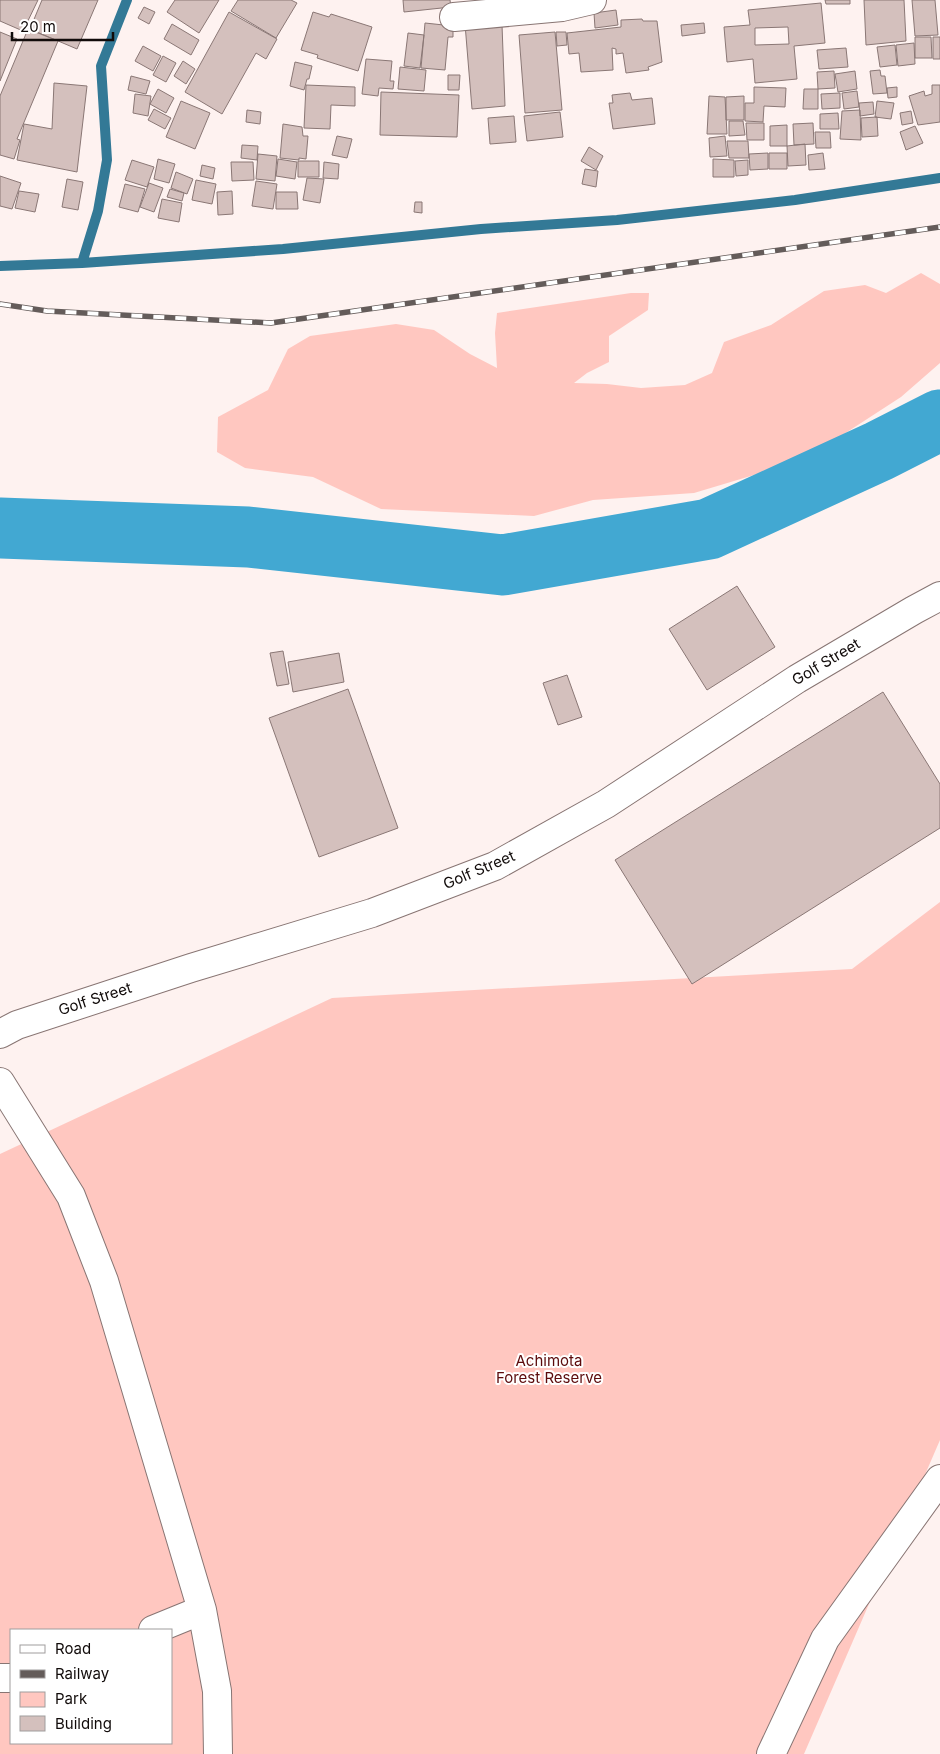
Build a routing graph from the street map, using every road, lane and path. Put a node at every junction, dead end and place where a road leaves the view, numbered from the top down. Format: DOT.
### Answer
graph roads {
  1 [pos="592,0"];
  2 [pos="454,17"];
  3 [pos="940,596"];
  4 [pos="0,1034"];
  5 [pos="0,1082"];
  6 [pos="940,1479"];
  7 [pos="202,1610"];
  8 [pos="155,1629"];
  9 [pos="218,1754"];
  10 [pos="771,1754"];
  1 -- 2 [label="street"];
  3 -- 4 [label="street, Golf Street"];
  5 -- 7 [label="street"];
  6 -- 10 [label="street"];
  7 -- 8 [label="street"];
  7 -- 9 [label="street"];
}
